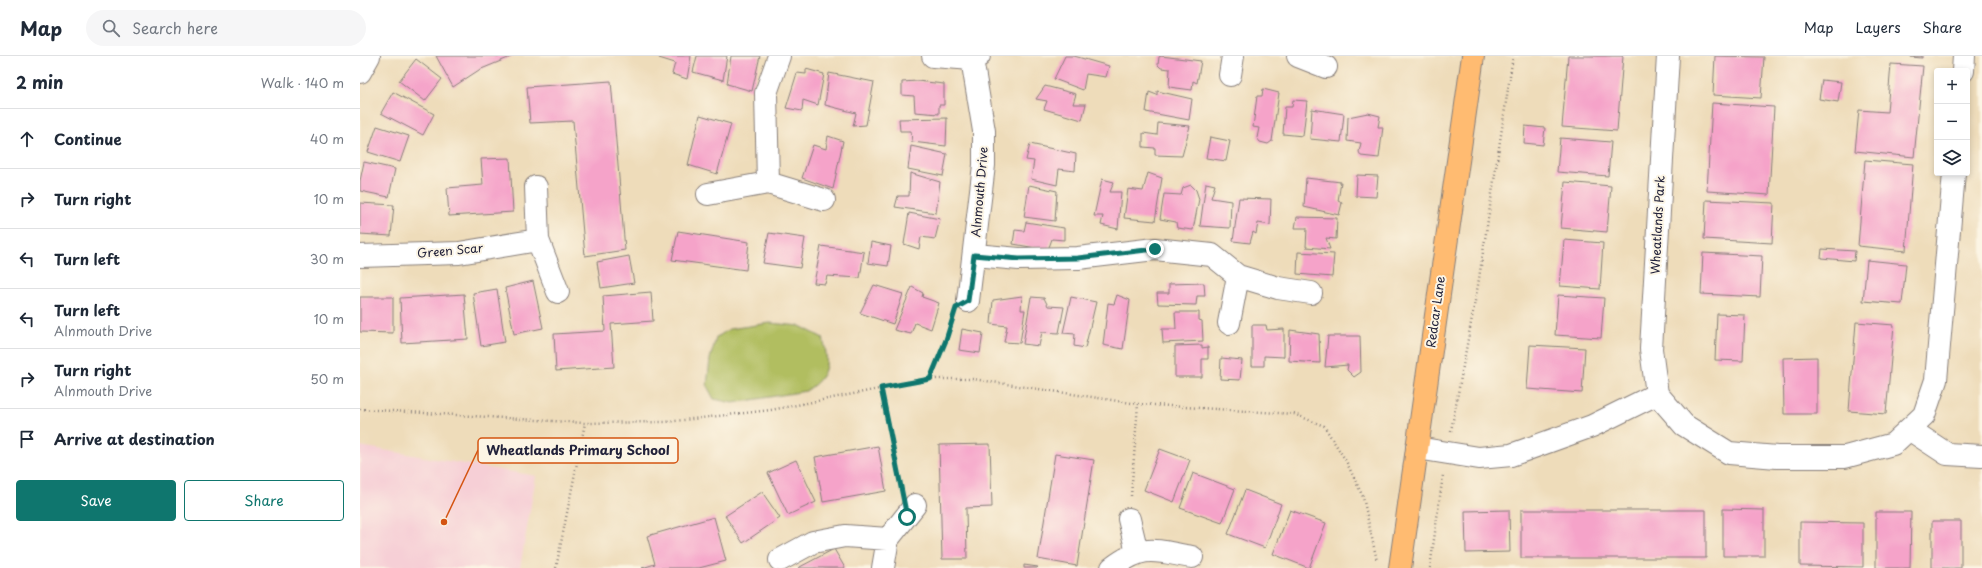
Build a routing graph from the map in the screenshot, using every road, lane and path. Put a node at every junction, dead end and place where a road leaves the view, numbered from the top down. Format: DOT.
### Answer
graph roads {
  1 [pos="369,56"];
  2 [pos="779,56"];
  3 [pos="933,56"];
  4 [pos="1298,56"];
  5 [pos="1473,56"];
  6 [pos="1513,56"];
  7 [pos="1668,56"];
  8 [pos="1964,56"];
  9 [pos="976,57"];
  10 [pos="1326,67"];
  11 [pos="1963,68"];
  12 [pos="360,72"];
  13 [pos="1954,176"];
  14 [pos="768,183"];
  15 [pos="536,187"];
  16 [pos="708,194"];
  17 [pos="824,200"];
  18 [pos="538,240"];
  19 [pos="974,255"];
  20 [pos="360,256"];
  21 [pos="1238,276"];
  22 [pos="558,292"];
  23 [pos="1311,293"];
  24 [pos="968,301"];
  25 [pos="1229,323"];
  26 [pos="930,379"];
  27 [pos="881,388"];
  28 [pos="1657,394"];
  29 [pos="1138,404"];
  30 [pos="360,409"];
  31 [pos="585,423"];
  32 [pos="1909,429"];
  33 [pos="1418,448"];
  34 [pos="1447,453"];
  35 [pos="1982,456"];
  36 [pos="911,511"];
  37 [pos="1129,519"];
  38 [pos="888,539"];
  39 [pos="1137,552"];
  40 [pos="1192,557"];
  41 [pos="780,560"];
  42 [pos="556,568"];
  43 [pos="883,568"];
  44 [pos="1112,568"];
  45 [pos="1378,568"];
  46 [pos="1400,568"];
  47 [pos="1430,568"];
  1 -- 12 [label="street"];
  2 -- 14 [label="street"];
  3 -- 9 [label="street"];
  4 -- 10 [label="street"];
  5 -- 33 [label="main road, Redcar Lane"];
  6 -- 34 [label="path"];
  7 -- 28 [label="street, Wheatlands Park"];
  8 -- 11 [label="street"];
  9 -- 19 [label="street, Alnmouth Drive"];
  13 -- 32 [label="street"];
  14 -- 16 [label="street"];
  14 -- 17 [label="street"];
  15 -- 18 [label="street"];
  18 -- 20 [label="street, Green Scar"];
  18 -- 22 [label="street"];
  19 -- 21 [label="street, Alnmouth Drive"];
  19 -- 24 [label="street, Alnmouth Drive"];
  21 -- 23 [label="street, Alnmouth Drive"];
  21 -- 25 [label="street"];
  24 -- 26 [label="path"];
  26 -- 27 [label="path"];
  26 -- 29 [label="path"];
  27 -- 31 [label="path"];
  27 -- 36 [label="path"];
  28 -- 32 [label="street"];
  28 -- 34 [label="street"];
  29 -- 37 [label="path"];
  29 -- 45 [label="path"];
  30 -- 31 [label="path"];
  31 -- 42 [label="path"];
  32 -- 35 [label="street"];
  33 -- 34 [label="street"];
  33 -- 46 [label="main road, Redcar Lane"];
  34 -- 47 [label="path"];
  36 -- 38 [label="street"];
  37 -- 39 [label="street"];
  38 -- 41 [label="street"];
  38 -- 43 [label="street"];
  39 -- 40 [label="street"];
  39 -- 44 [label="street"];
}
